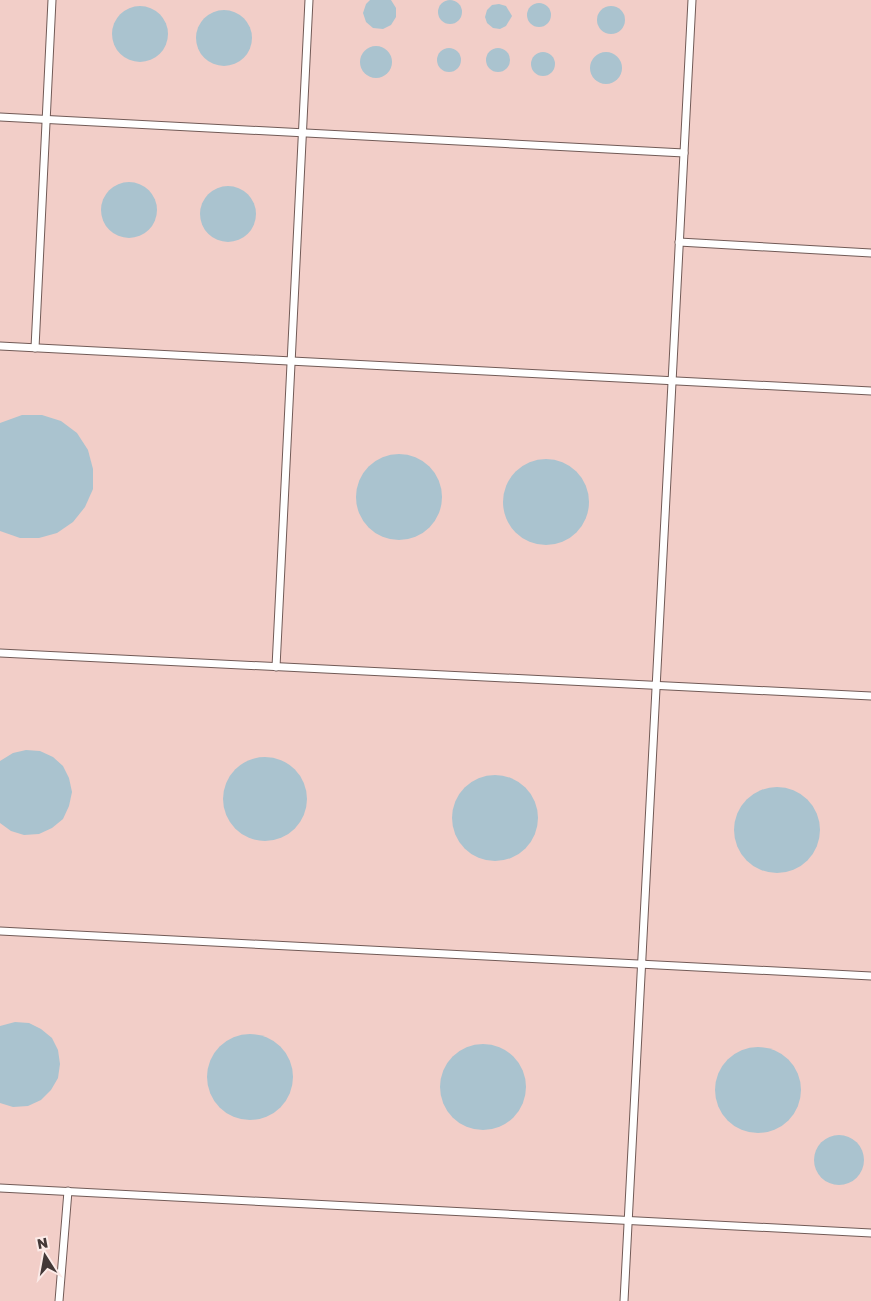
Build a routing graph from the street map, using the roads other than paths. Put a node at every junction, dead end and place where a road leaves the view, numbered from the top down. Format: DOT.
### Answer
graph roads {
  1 [pos="52,0"];
  2 [pos="309,0"];
  3 [pos="692,0"];
  4 [pos="0,117"];
  5 [pos="46,120"];
  6 [pos="303,133"];
  7 [pos="684,153"];
  8 [pos="679,242"];
  9 [pos="871,253"];
  10 [pos="0,346"];
  11 [pos="35,348"];
  12 [pos="291,361"];
  13 [pos="672,380"];
  14 [pos="871,391"];
  15 [pos="0,653"];
  16 [pos="276,667"];
  17 [pos="656,686"];
  18 [pos="871,696"];
  19 [pos="0,931"];
  20 [pos="641,964"];
  21 [pos="871,976"];
  22 [pos="0,1188"];
  23 [pos="68,1191"];
  24 [pos="628,1220"];
  25 [pos="871,1233"];
  26 [pos="59,1301"];
  27 [pos="624,1301"];
  1 -- 5 [label="lane"];
  2 -- 6 [label="lane"];
  3 -- 7 [label="lane"];
  4 -- 5 [label="lane"];
  5 -- 6 [label="lane"];
  5 -- 11 [label="lane"];
  6 -- 7 [label="lane"];
  6 -- 12 [label="lane"];
  7 -- 8 [label="lane"];
  8 -- 9 [label="lane"];
  8 -- 13 [label="lane"];
  10 -- 11 [label="lane"];
  11 -- 12 [label="lane"];
  12 -- 13 [label="lane"];
  12 -- 16 [label="lane"];
  13 -- 14 [label="lane"];
  13 -- 17 [label="lane"];
  15 -- 16 [label="lane"];
  16 -- 17 [label="lane"];
  17 -- 18 [label="lane"];
  17 -- 20 [label="lane"];
  19 -- 20 [label="lane"];
  20 -- 21 [label="lane"];
  20 -- 24 [label="lane"];
  22 -- 23 [label="lane"];
  23 -- 24 [label="lane"];
  23 -- 26 [label="lane"];
  24 -- 25 [label="lane"];
  24 -- 27 [label="lane"];
}
